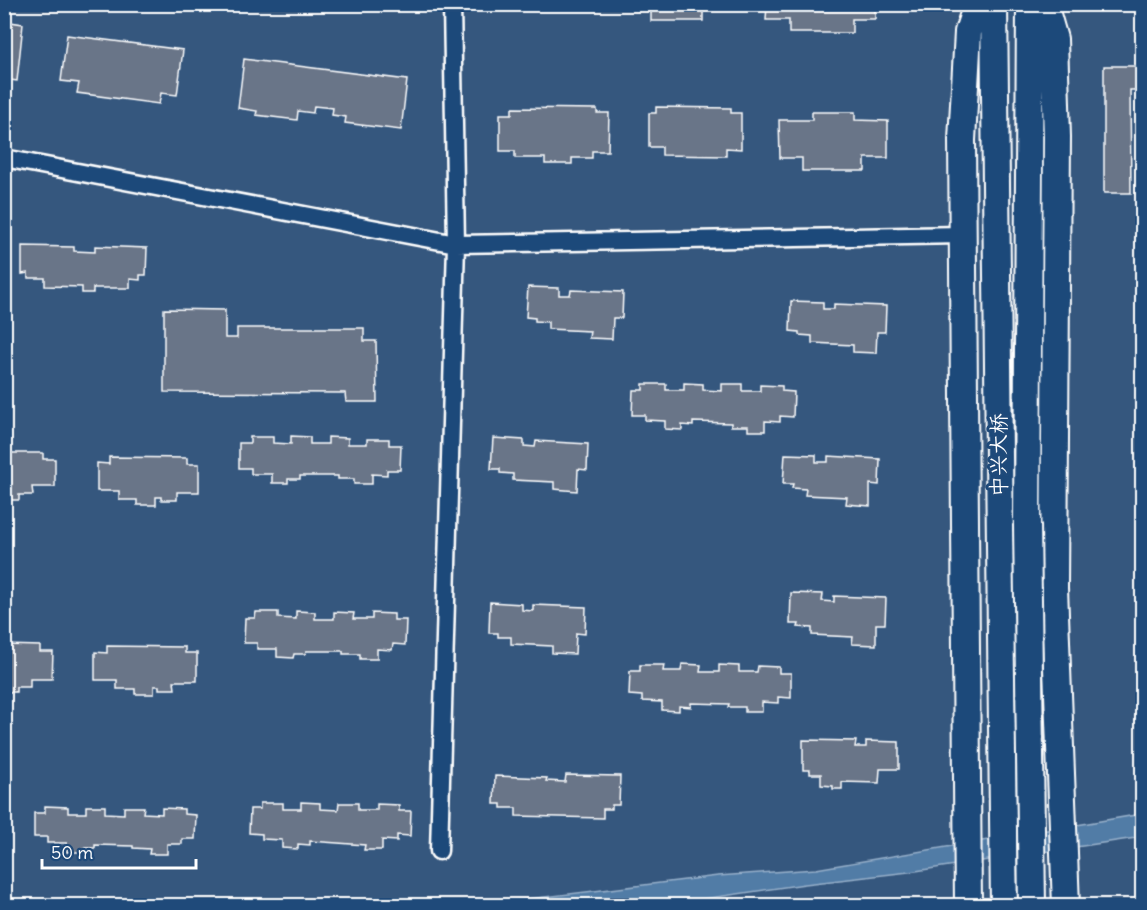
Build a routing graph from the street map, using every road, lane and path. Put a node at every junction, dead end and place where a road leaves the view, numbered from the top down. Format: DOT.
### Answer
graph roads {
  1 [pos="452,4"];
  2 [pos="976,4"];
  3 [pos="994,4"];
  4 [pos="1030,4"];
  5 [pos="1044,4"];
  6 [pos="4,158"];
  7 [pos="963,235"];
  8 [pos="456,244"];
  9 [pos="439,851"];
  10 [pos="968,896"];
  11 [pos="1004,906"];
  12 [pos="1032,906"];
  13 [pos="1066,906"];
  1 -- 8 [label="street"];
  2 -- 7 [label="main road"];
  3 -- 11 [label="main road, 中兴大桥"];
  4 -- 12 [label="main road, 中兴大桥, bridge"];
  5 -- 13 [label="main road"];
  6 -- 8 [label="street"];
  7 -- 8 [label="street"];
  7 -- 10 [label="main road"];
  8 -- 9 [label="street"];
}
